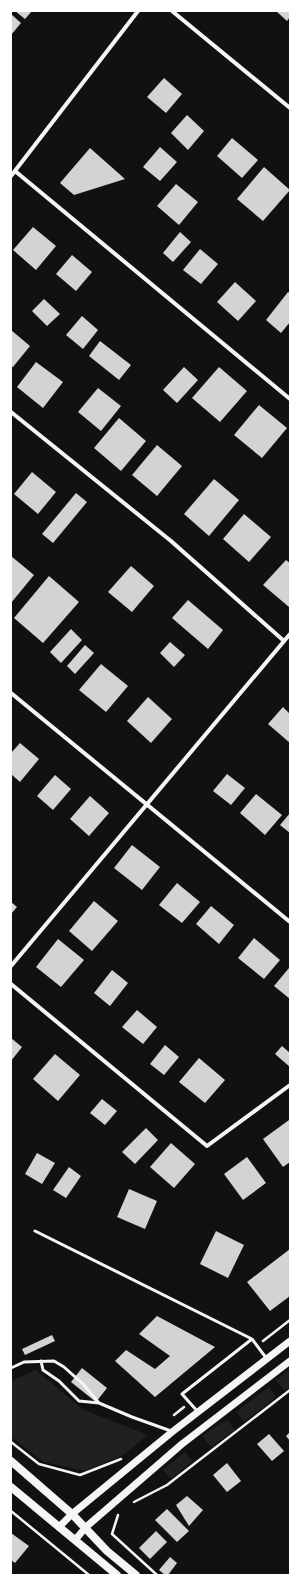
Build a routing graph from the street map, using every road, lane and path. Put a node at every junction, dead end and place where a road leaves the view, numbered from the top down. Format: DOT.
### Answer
graph roads {
  1 [pos="138,11"];
  2 [pos="172,11"];
  3 [pos="290,108"];
  4 [pos="15,172"];
  5 [pos="11,176"];
  6 [pos="290,399"];
  7 [pos="11,412"];
  8 [pos="290,634"];
  9 [pos="284,641"];
  10 [pos="11,693"];
  11 [pos="148,804"];
  12 [pos="290,922"];
  13 [pos="11,966"];
  14 [pos="11,984"];
  15 [pos="290,1085"];
  16 [pos="34,1231"];
  17 [pos="290,1320"];
  18 [pos="252,1340"];
  19 [pos="290,1341"];
  20 [pos="256,1345"];
  21 [pos="267,1359"];
  22 [pos="41,1361"];
  23 [pos="290,1361"];
  24 [pos="11,1368"];
  25 [pos="290,1390"];
  26 [pos="99,1403"];
  27 [pos="198,1413"];
  28 [pos="172,1432"];
  29 [pos="11,1461"];
  30 [pos="11,1487"];
  31 [pos="132,1503"];
  32 [pos="11,1511"];
  33 [pos="121,1512"];
  34 [pos="72,1514"];
  35 [pos="59,1527"];
  36 [pos="86,1527"];
  37 [pos="75,1540"];
  38 [pos="89,1575"];
  39 [pos="117,1575"];
  40 [pos="136,1575"];
  41 [pos="157,1575"];
  1 -- 4 [label="street"];
  2 -- 3 [label="street"];
  4 -- 5 [label="street"];
  4 -- 6 [label="street"];
  7 -- 9 [label="street"];
  8 -- 9 [label="street"];
  9 -- 11 [label="street"];
  10 -- 11 [label="street"];
  11 -- 12 [label="street"];
  11 -- 13 [label="street"];
  14 -- 15 [label="street"];
  16 -- 18 [label="lane"];
  17 -- 20 [label="path"];
  18 -- 20 [label="lane"];
  18 -- 27 [label="lane"];
  19 -- 21 [label="street"];
  20 -- 21 [label="lane"];
  21 -- 27 [label="street"];
  22 -- 24 [label="lane"];
  22 -- 26 [label="lane"];
  22 -- 26 [label="lane"];
  23 -- 36 [label="street"];
  25 -- 31 [label="path"];
  26 -- 28 [label="lane"];
  27 -- 28 [label="street"];
  28 -- 34 [label="street"];
  29 -- 34 [label="main road"];
  30 -- 35 [label="main road"];
  32 -- 38 [label="path"];
  33 -- 41 [label="path"];
  34 -- 35 [label="street"];
  34 -- 36 [label="main road"];
  35 -- 37 [label="main road"];
  36 -- 37 [label="street"];
  36 -- 40 [label="main road"];
  37 -- 39 [label="main road"];
}
